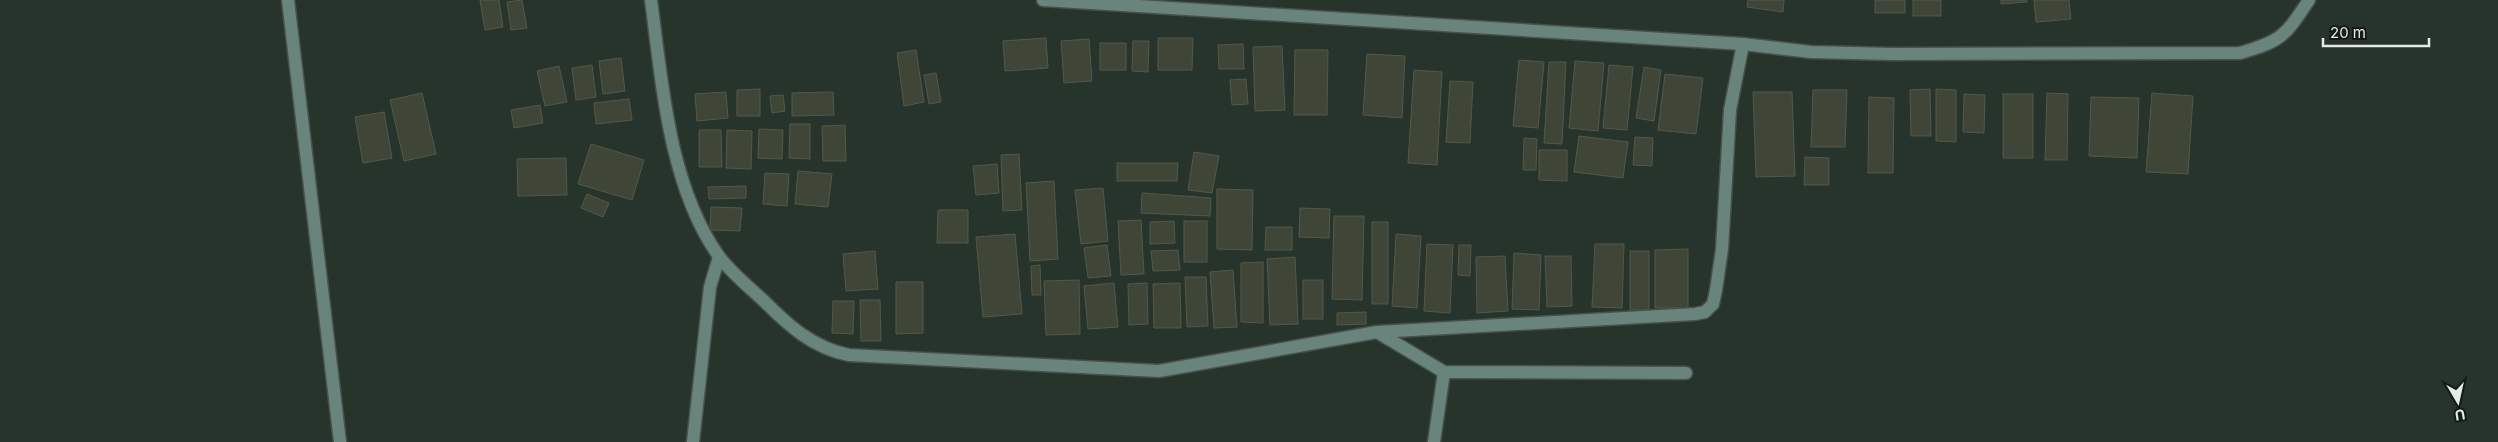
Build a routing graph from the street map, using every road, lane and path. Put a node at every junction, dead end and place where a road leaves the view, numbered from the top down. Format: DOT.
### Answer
graph roads {
  1 [pos="288,0"];
  2 [pos="651,0"];
  3 [pos="1043,0"];
  4 [pos="2309,0"];
  5 [pos="1743,44"];
  6 [pos="719,257"];
  7 [pos="1376,332"];
  8 [pos="1444,372"];
  9 [pos="1686,373"];
  10 [pos="340,442"];
  11 [pos="693,442"];
  12 [pos="1434,442"];
  1 -- 10 [label="street"];
  2 -- 6 [label="street"];
  3 -- 5 [label="street"];
  4 -- 5 [label="street"];
  5 -- 7 [label="street"];
  6 -- 7 [label="street"];
  6 -- 11 [label="street"];
  7 -- 8 [label="street"];
  8 -- 9 [label="street"];
  8 -- 12 [label="street"];
}
